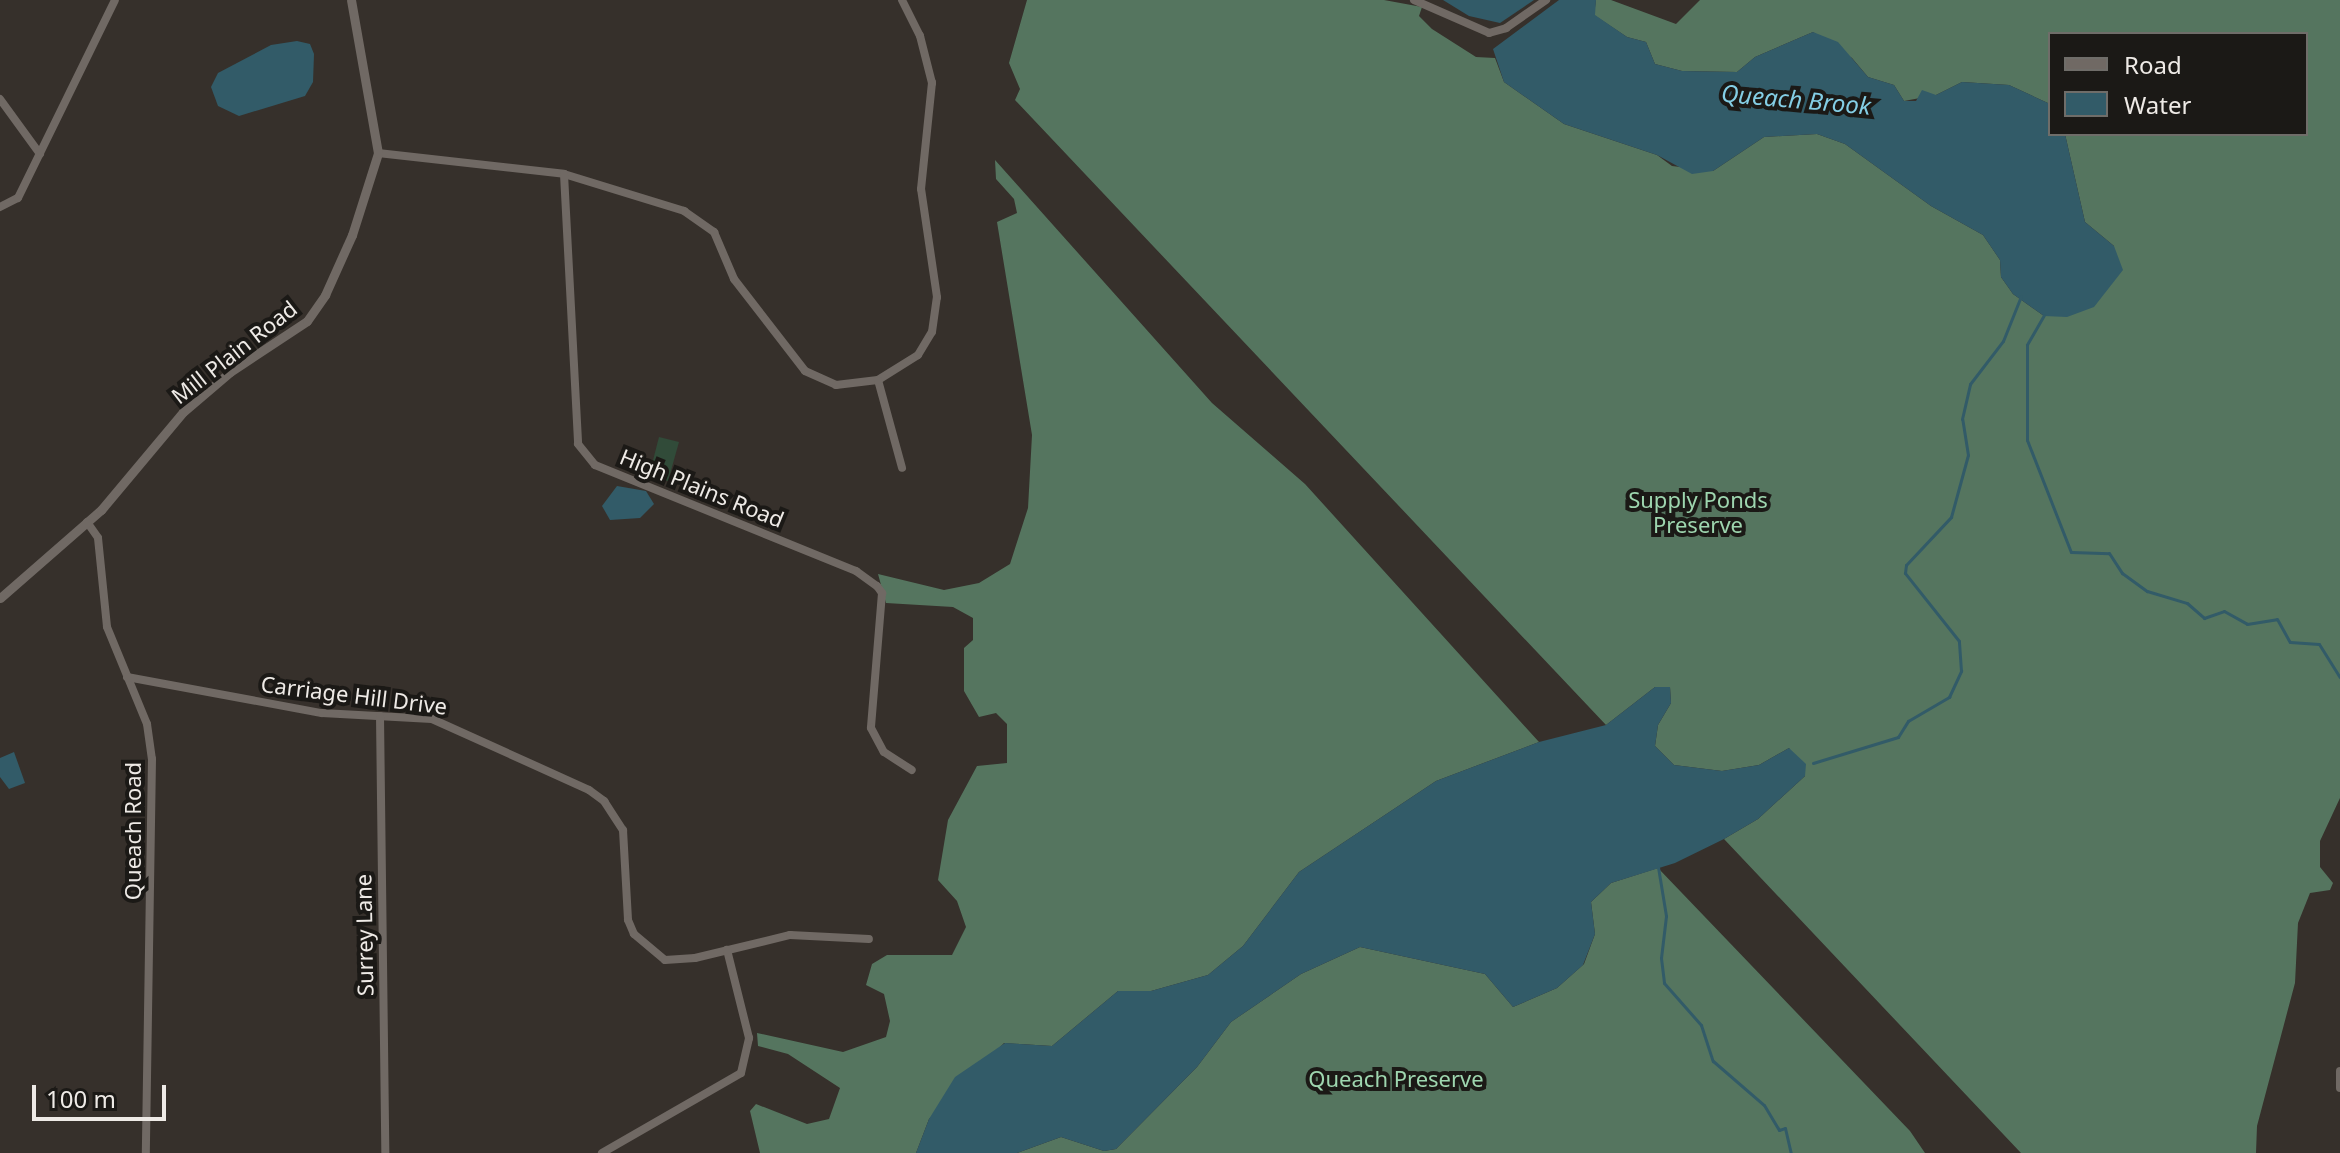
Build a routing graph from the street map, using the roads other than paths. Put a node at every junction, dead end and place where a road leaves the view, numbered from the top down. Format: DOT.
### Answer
graph roads {
  1 [pos="115,0"];
  2 [pos="351,0"];
  3 [pos="902,0"];
  4 [pos="1414,0"];
  5 [pos="1546,0"];
  6 [pos="0,99"];
  7 [pos="378,153"];
  8 [pos="40,154"];
  9 [pos="564,174"];
  10 [pos="0,207"];
  11 [pos="878,380"];
  12 [pos="902,468"];
  13 [pos="87,522"];
  14 [pos="0,598"];
  15 [pos="127,677"];
  16 [pos="380,716"];
  17 [pos="912,770"];
  18 [pos="869,939"];
  19 [pos="727,950"];
  20 [pos="2340,1071"];
  21 [pos="2340,1088"];
  22 [pos="146,1153"];
  23 [pos="385,1153"];
  24 [pos="602,1153"];
  1 -- 8 [label="street"];
  2 -- 7 [label="street, Mill Plain Road"];
  3 -- 11 [label="street"];
  4 -- 5 [label="street"];
  6 -- 8 [label="street"];
  7 -- 9 [label="street"];
  7 -- 13 [label="street, Mill Plain Road"];
  8 -- 10 [label="street"];
  9 -- 11 [label="street"];
  9 -- 17 [label="street, High Plains Road"];
  11 -- 12 [label="street"];
  13 -- 14 [label="street, Mill Plain Road"];
  13 -- 15 [label="street, Queach Road"];
  15 -- 16 [label="street, Carriage Hill Drive"];
  15 -- 22 [label="street, Queach Road"];
  16 -- 19 [label="street, Carriage Hill Drive"];
  16 -- 23 [label="street, Surrey Lane"];
  18 -- 19 [label="street, Carriage Hill Drive"];
  19 -- 24 [label="street"];
  20 -- 21 [label="street"];
}
